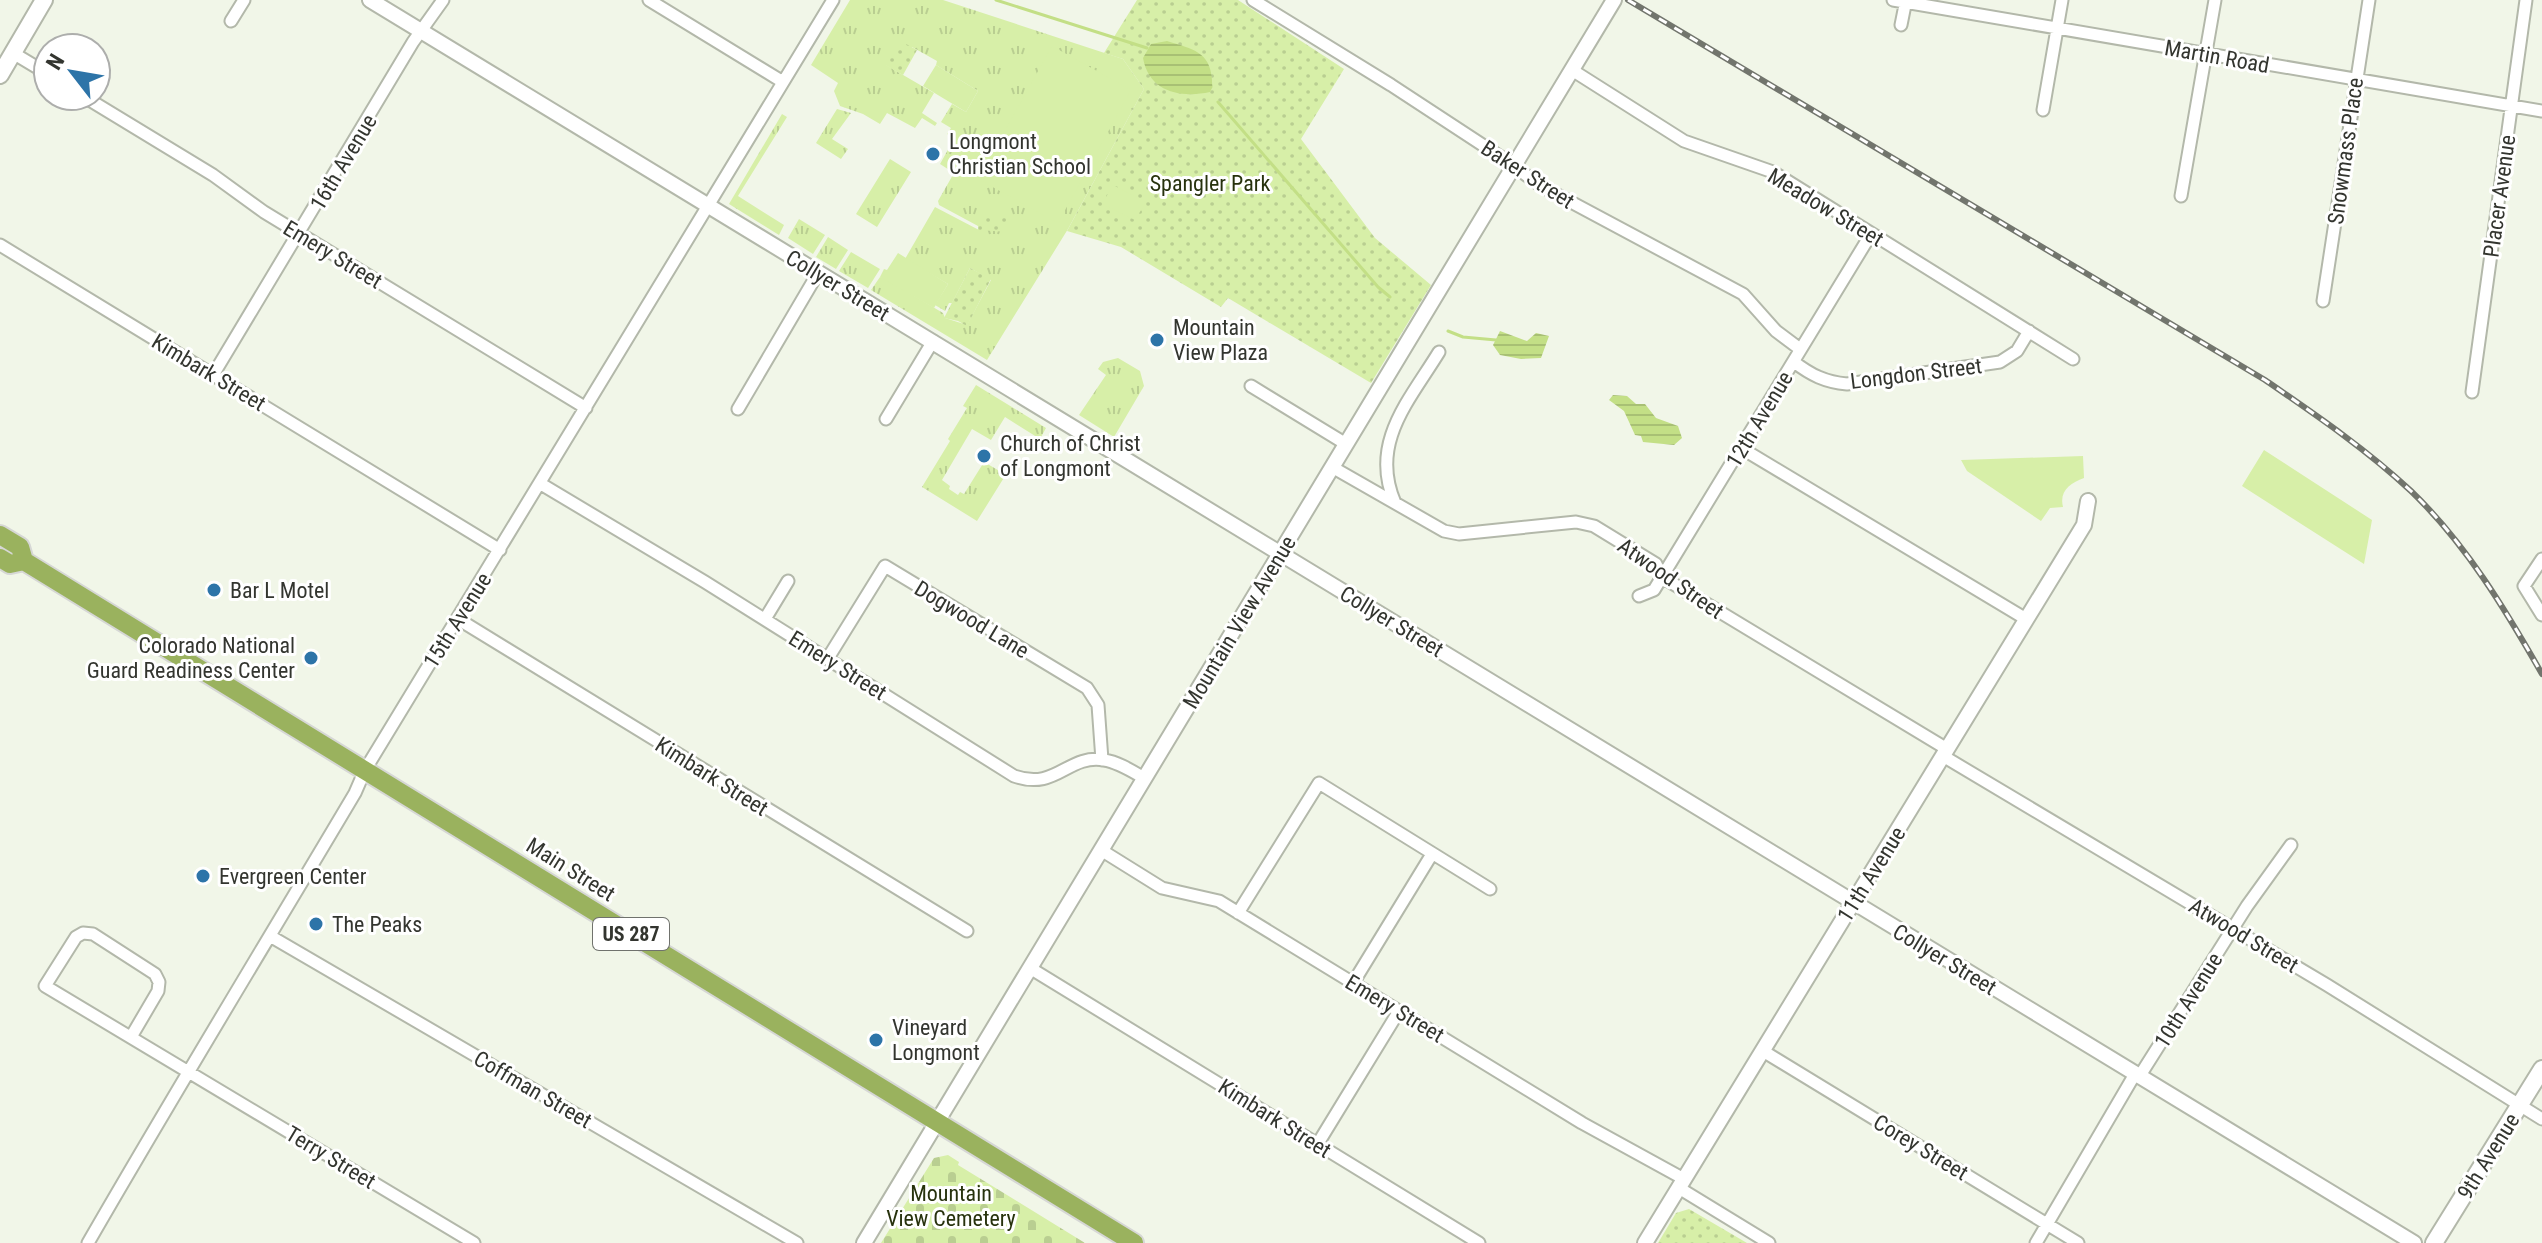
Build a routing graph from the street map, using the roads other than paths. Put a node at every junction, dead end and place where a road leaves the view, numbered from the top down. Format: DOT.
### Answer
graph roads {
  1 [pos="44,0"];
  2 [pos="244,0"];
  3 [pos="370,0"];
  4 [pos="443,0"];
  5 [pos="649,0"];
  6 [pos="833,0"];
  7 [pos="1253,0"];
  8 [pos="1614,0"];
  9 [pos="1893,0"];
  10 [pos="2062,0"];
  11 [pos="2215,0"];
  12 [pos="2369,0"];
  13 [pos="2526,0"];
  14 [pos="1906,1"];
  15 [pos="231,21"];
  16 [pos="1901,25"];
  17 [pos="2058,28"];
  18 [pos="420,30"];
  19 [pos="13,53"];
  20 [pos="2206,55"];
  21 [pos="32,64"];
  22 [pos="1572,70"];
  23 [pos="0,75"];
  24 [pos="2355,80"];
  25 [pos="783,82"];
  26 [pos="2511,106"];
  27 [pos="2043,110"];
  28 [pos="2542,111"];
  29 [pos="109,112"];
  30 [pos="1514,166"];
  31 [pos="2181,196"];
  32 [pos="708,206"];
  33 [pos="300,234"];
  34 [pos="1871,234"];
  35 [pos="0,245"];
  36 [pos="818,273"];
  37 [pos="2323,301"];
  38 [pos="2029,331"];
  39 [pos="933,341"];
  40 [pos="1800,349"];
  41 [pos="1439,352"];
  42 [pos="2073,359"];
  43 [pos="1794,362"];
  44 [pos="213,375"];
  45 [pos="1251,386"];
  46 [pos="2472,392"];
  47 [pos="586,408"];
  48 [pos="738,409"];
  49 [pos="886,419"];
  50 [pos="1346,444"];
  51 [pos="1741,448"];
  52 [pos="1332,467"];
  53 [pos="541,484"];
  54 [pos="2088,501"];
  55 [pos="1395,504"];
  56 [pos="0,535"];
  57 [pos="500,550"];
  58 [pos="1280,553"];
  59 [pos="0,558"];
  60 [pos="2542,559"];
  61 [pos="24,561"];
  62 [pos="1662,577"];
  63 [pos="788,581"];
  64 [pos="1639,596"];
  65 [pos="2542,615"];
  66 [pos="458,619"];
  67 [pos="765,619"];
  68 [pos="2026,619"];
  69 [pos="828,658"];
  70 [pos="1945,753"];
  71 [pos="1102,760"];
  72 [pos="365,770"];
  73 [pos="1144,778"];
  74 [pos="2291,845"];
  75 [pos="1101,850"];
  76 [pos="1432,854"];
  77 [pos="1490,889"];
  78 [pos="1853,903"];
  79 [pos="1238,913"];
  80 [pos="2233,929"];
  81 [pos="967,931"];
  82 [pos="270,936"];
  83 [pos="1030,968"];
  84 [pos="1353,983"];
  85 [pos="1399,1011"];
  86 [pos="131,1037"];
  87 [pos="1763,1051"];
  88 [pos="2542,1069"];
  89 [pos="188,1071"];
  90 [pos="2137,1076"];
  91 [pos="2520,1105"];
  92 [pos="2542,1119"];
  93 [pos="937,1122"];
  94 [pos="1317,1145"];
  95 [pos="1682,1184"];
  96 [pos="2047,1224"];
  97 [pos="88,1243"];
  98 [pos="474,1243"];
  99 [pos="797,1243"];
  100 [pos="864,1243"];
  101 [pos="1134,1243"];
  102 [pos="1479,1243"];
  103 [pos="1645,1243"];
  104 [pos="1769,1243"];
  105 [pos="2036,1243"];
  106 [pos="2078,1243"];
  107 [pos="2414,1243"];
  108 [pos="2434,1243"];
  1 -- 19 [label="main road"];
  2 -- 15 [label="street"];
  3 -- 18 [label="street, Collyer Street"];
  4 -- 18 [label="street, 16th Avenue"];
  5 -- 25 [label="street"];
  6 -- 25 [label="street, 15th Avenue"];
  7 -- 30 [label="street, Baker Street"];
  8 -- 22 [label="street, Mountain View Avenue"];
  9 -- 14 [label="street, Martin Road"];
  10 -- 17 [label="street"];
  11 -- 20 [label="street"];
  12 -- 24 [label="street, Snowmass Place"];
  13 -- 26 [label="street, Placer Avenue"];
  14 -- 16 [label="street"];
  14 -- 17 [label="street, Martin Road"];
  17 -- 20 [label="street, Martin Road"];
  17 -- 27 [label="street"];
  18 -- 32 [label="street, Collyer Street"];
  18 -- 33 [label="street, 16th Avenue"];
  19 -- 21 [label="street"];
  19 -- 23 [label="main road"];
  20 -- 24 [label="street, Martin Road"];
  20 -- 31 [label="street"];
  22 -- 30 [label="street, Mountain View Avenue"];
  22 -- 34 [label="street, Meadow Street"];
  24 -- 26 [label="street, Martin Road"];
  24 -- 37 [label="street, Snowmass Place"];
  25 -- 32 [label="street, 15th Avenue"];
  26 -- 28 [label="street, Martin Road"];
  26 -- 46 [label="street, Placer Avenue"];
  29 -- 33 [label="street, Emery Street"];
  30 -- 40 [label="street, Baker Street"];
  30 -- 50 [label="street, Mountain View Avenue"];
  32 -- 36 [label="street, Collyer Street"];
  32 -- 47 [label="street, 15th Avenue"];
  33 -- 44 [label="street, 16th Avenue"];
  33 -- 47 [label="street, Emery Street"];
  34 -- 38 [label="street, Meadow Street"];
  34 -- 40 [label="street, 12th Avenue"];
  35 -- 44 [label="street, Kimbark Street"];
  36 -- 39 [label="street, Collyer Street"];
  36 -- 48 [label="street"];
  38 -- 42 [label="street, Meadow Street"];
  38 -- 43 [label="street, Longdon Street"];
  39 -- 49 [label="street"];
  39 -- 58 [label="street, Collyer Street"];
  40 -- 43 [label="street, 12th Avenue"];
  41 -- 55 [label="street"];
  43 -- 51 [label="street, 12th Avenue"];
  44 -- 57 [label="street, Kimbark Street"];
  45 -- 50 [label="street"];
  47 -- 53 [label="street, 15th Avenue"];
  50 -- 52 [label="street, Mountain View Avenue"];
  51 -- 62 [label="street, 12th Avenue"];
  51 -- 68 [label="street"];
  52 -- 55 [label="street, Atwood Street"];
  52 -- 58 [label="street, Mountain View Avenue"];
  53 -- 57 [label="street, 15th Avenue"];
  53 -- 67 [label="street, Emery Street"];
  54 -- 68 [label="street, 11th Avenue"];
  55 -- 62 [label="street, Atwood Street"];
  56 -- 61 [label="highway, Main Street / US 287"];
  57 -- 66 [label="street, 15th Avenue"];
  58 -- 73 [label="street, Mountain View Avenue"];
  58 -- 78 [label="street, Collyer Street"];
  59 -- 61 [label="highway, Main Street / US 287"];
  60 -- 65 [label="street"];
  61 -- 72 [label="highway, Main Street / US 287"];
  62 -- 64 [label="street, 12th Avenue"];
  62 -- 70 [label="street, Atwood Street"];
  63 -- 67 [label="street"];
  66 -- 72 [label="street, 15th Avenue"];
  66 -- 81 [label="street, Kimbark Street"];
  67 -- 69 [label="street, Emery Street"];
  68 -- 70 [label="street, 11th Avenue"];
  69 -- 71 [label="street, Emery Street"];
  69 -- 71 [label="street, Dogwood Lane"];
  70 -- 78 [label="street, 11th Avenue"];
  70 -- 80 [label="street, Atwood Street"];
  71 -- 73 [label="street"];
  72 -- 82 [label="street, 15th Avenue"];
  72 -- 93 [label="highway, Main Street / US 287"];
  73 -- 75 [label="street, Mountain View Avenue"];
  74 -- 80 [label="street, 10th Avenue"];
  75 -- 79 [label="street, Emery Street"];
  75 -- 83 [label="street, Mountain View Avenue"];
  76 -- 77 [label="street"];
  76 -- 79 [label="street"];
  76 -- 84 [label="street"];
  78 -- 87 [label="street, 11th Avenue"];
  78 -- 90 [label="street, Collyer Street"];
  79 -- 84 [label="street, Emery Street"];
  80 -- 90 [label="street, 10th Avenue"];
  80 -- 91 [label="street, Atwood Street"];
  82 -- 89 [label="street, 15th Avenue"];
  82 -- 99 [label="street, Coffman Street"];
  83 -- 93 [label="street, Mountain View Avenue"];
  83 -- 94 [label="street, Kimbark Street"];
  84 -- 85 [label="street, Emery Street"];
  85 -- 94 [label="street"];
  85 -- 95 [label="street, Emery Street"];
  86 -- 86 [label="street, Terry Street"];
  86 -- 89 [label="street, Terry Street"];
  87 -- 95 [label="street, 11th Avenue"];
  87 -- 96 [label="street, Corey Street"];
  88 -- 91 [label="main road, 9th Avenue"];
  89 -- 97 [label="street, 15th Avenue"];
  89 -- 98 [label="street, Terry Street"];
  90 -- 96 [label="street, 10th Avenue"];
  90 -- 107 [label="street, Collyer Street"];
  91 -- 92 [label="street, Atwood Street"];
  91 -- 108 [label="main road, 9th Avenue"];
  93 -- 100 [label="street, Mountain View Avenue"];
  93 -- 101 [label="highway, Main Street / US 287"];
  94 -- 102 [label="street, Kimbark Street"];
  95 -- 103 [label="street, 11th Avenue"];
  95 -- 104 [label="street, Emery Street"];
  96 -- 105 [label="street, 10th Avenue"];
  96 -- 106 [label="street, Corey Street"];
}
